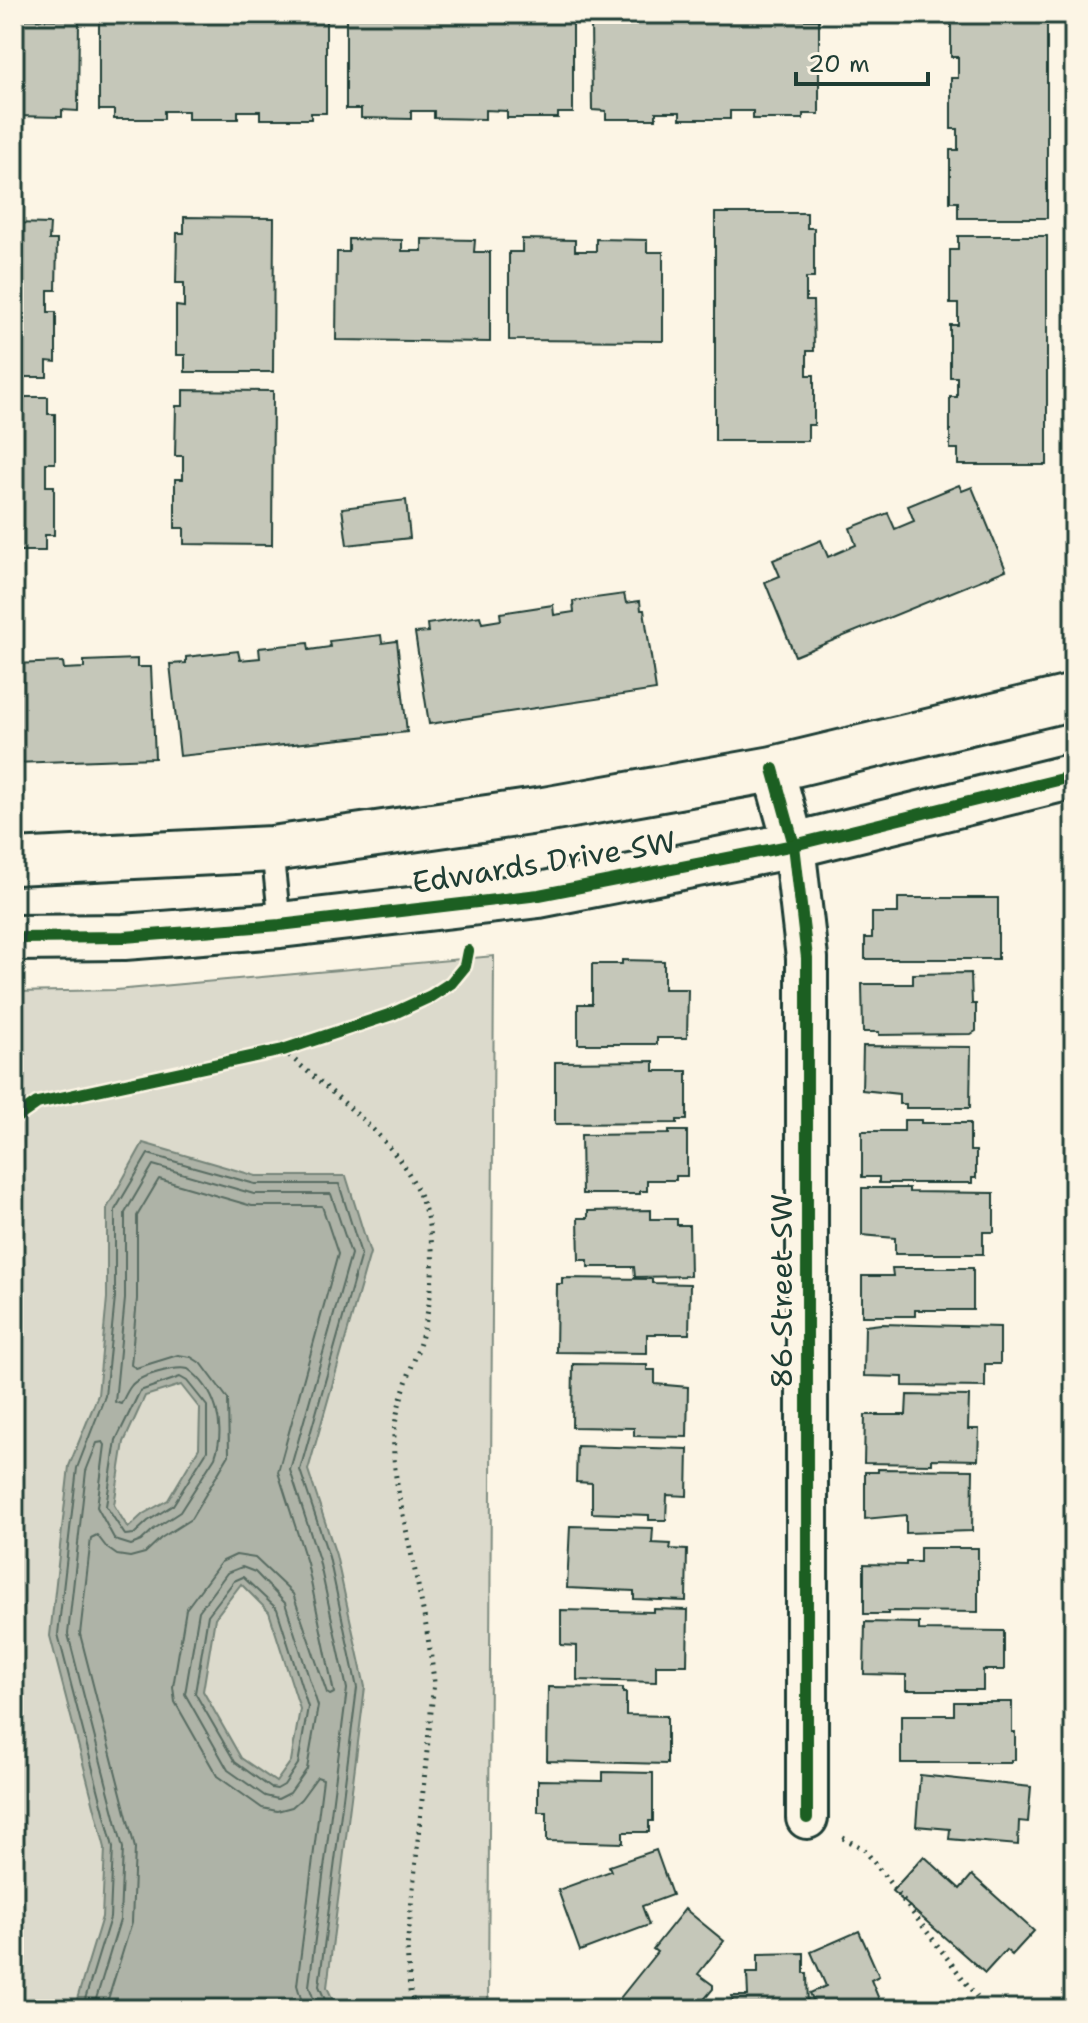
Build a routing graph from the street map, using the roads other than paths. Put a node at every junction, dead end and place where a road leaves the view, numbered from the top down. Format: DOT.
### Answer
graph roads {
  1 [pos="1074,697"];
  2 [pos="773,769"];
  3 [pos="1074,776"];
  4 [pos="794,845"];
  5 [pos="272,849"];
  6 [pos="14,862"];
  7 [pos="280,925"];
  8 [pos="14,938"];
  9 [pos="807,1818"];
  1 -- 2 [label="street, Edwards Drive SW"];
  2 -- 4 [label="street, 86 Street SW"];
  2 -- 5 [label="street, Edwards Drive SW"];
  3 -- 4 [label="street, Edwards Drive SW"];
  4 -- 7 [label="street, Edwards Drive SW"];
  4 -- 9 [label="street, 86 Street SW"];
  5 -- 6 [label="street, Edwards Drive SW"];
  5 -- 7 [label="lane"];
  7 -- 8 [label="street, Edwards Drive SW"];
}
